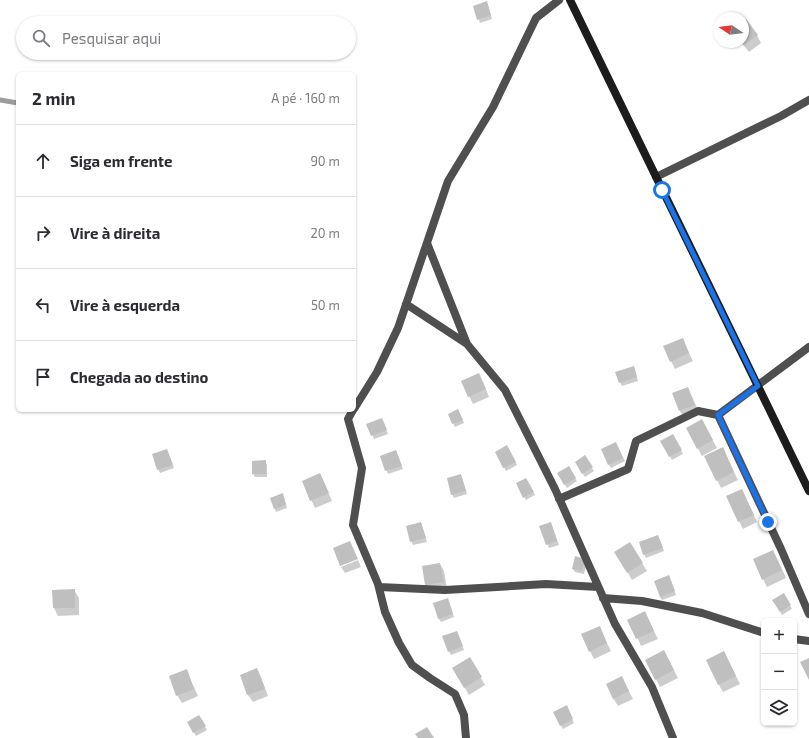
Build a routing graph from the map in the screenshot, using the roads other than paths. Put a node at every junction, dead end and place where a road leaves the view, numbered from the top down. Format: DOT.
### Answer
graph roads {
  1 [pos="559,0"];
  2 [pos="570,0"];
  3 [pos="809,100"];
  4 [pos="656,176"];
  5 [pos="427,243"];
  6 [pos="406,304"];
  7 [pos="467,344"];
  8 [pos="809,347"];
  9 [pos="758,386"];
  10 [pos="356,406"];
  11 [pos="352,412"];
  12 [pos="718,415"];
  13 [pos="809,491"];
  14 [pos="559,499"];
  15 [pos="379,587"];
  16 [pos="598,587"];
  17 [pos="603,598"];
  18 [pos="809,614"];
  19 [pos="761,632"];
  20 [pos="797,639"];
  21 [pos="809,641"];
  22 [pos="466,738"];
  23 [pos="673,738"];
  1 -- 5 [label="street"];
  2 -- 4 [label="street"];
  3 -- 4 [label="street"];
  4 -- 9 [label="street"];
  5 -- 6 [label="street"];
  5 -- 7 [label="street"];
  6 -- 7 [label="street"];
  6 -- 10 [label="street"];
  7 -- 14 [label="street"];
  8 -- 9 [label="street"];
  9 -- 12 [label="street"];
  9 -- 13 [label="street"];
  11 -- 15 [label="street"];
  12 -- 14 [label="street"];
  12 -- 18 [label="street"];
  14 -- 16 [label="street"];
  15 -- 16 [label="street"];
  15 -- 22 [label="street"];
  16 -- 17 [label="street"];
  17 -- 19 [label="street"];
  17 -- 23 [label="street"];
  20 -- 21 [label="street"];
}
